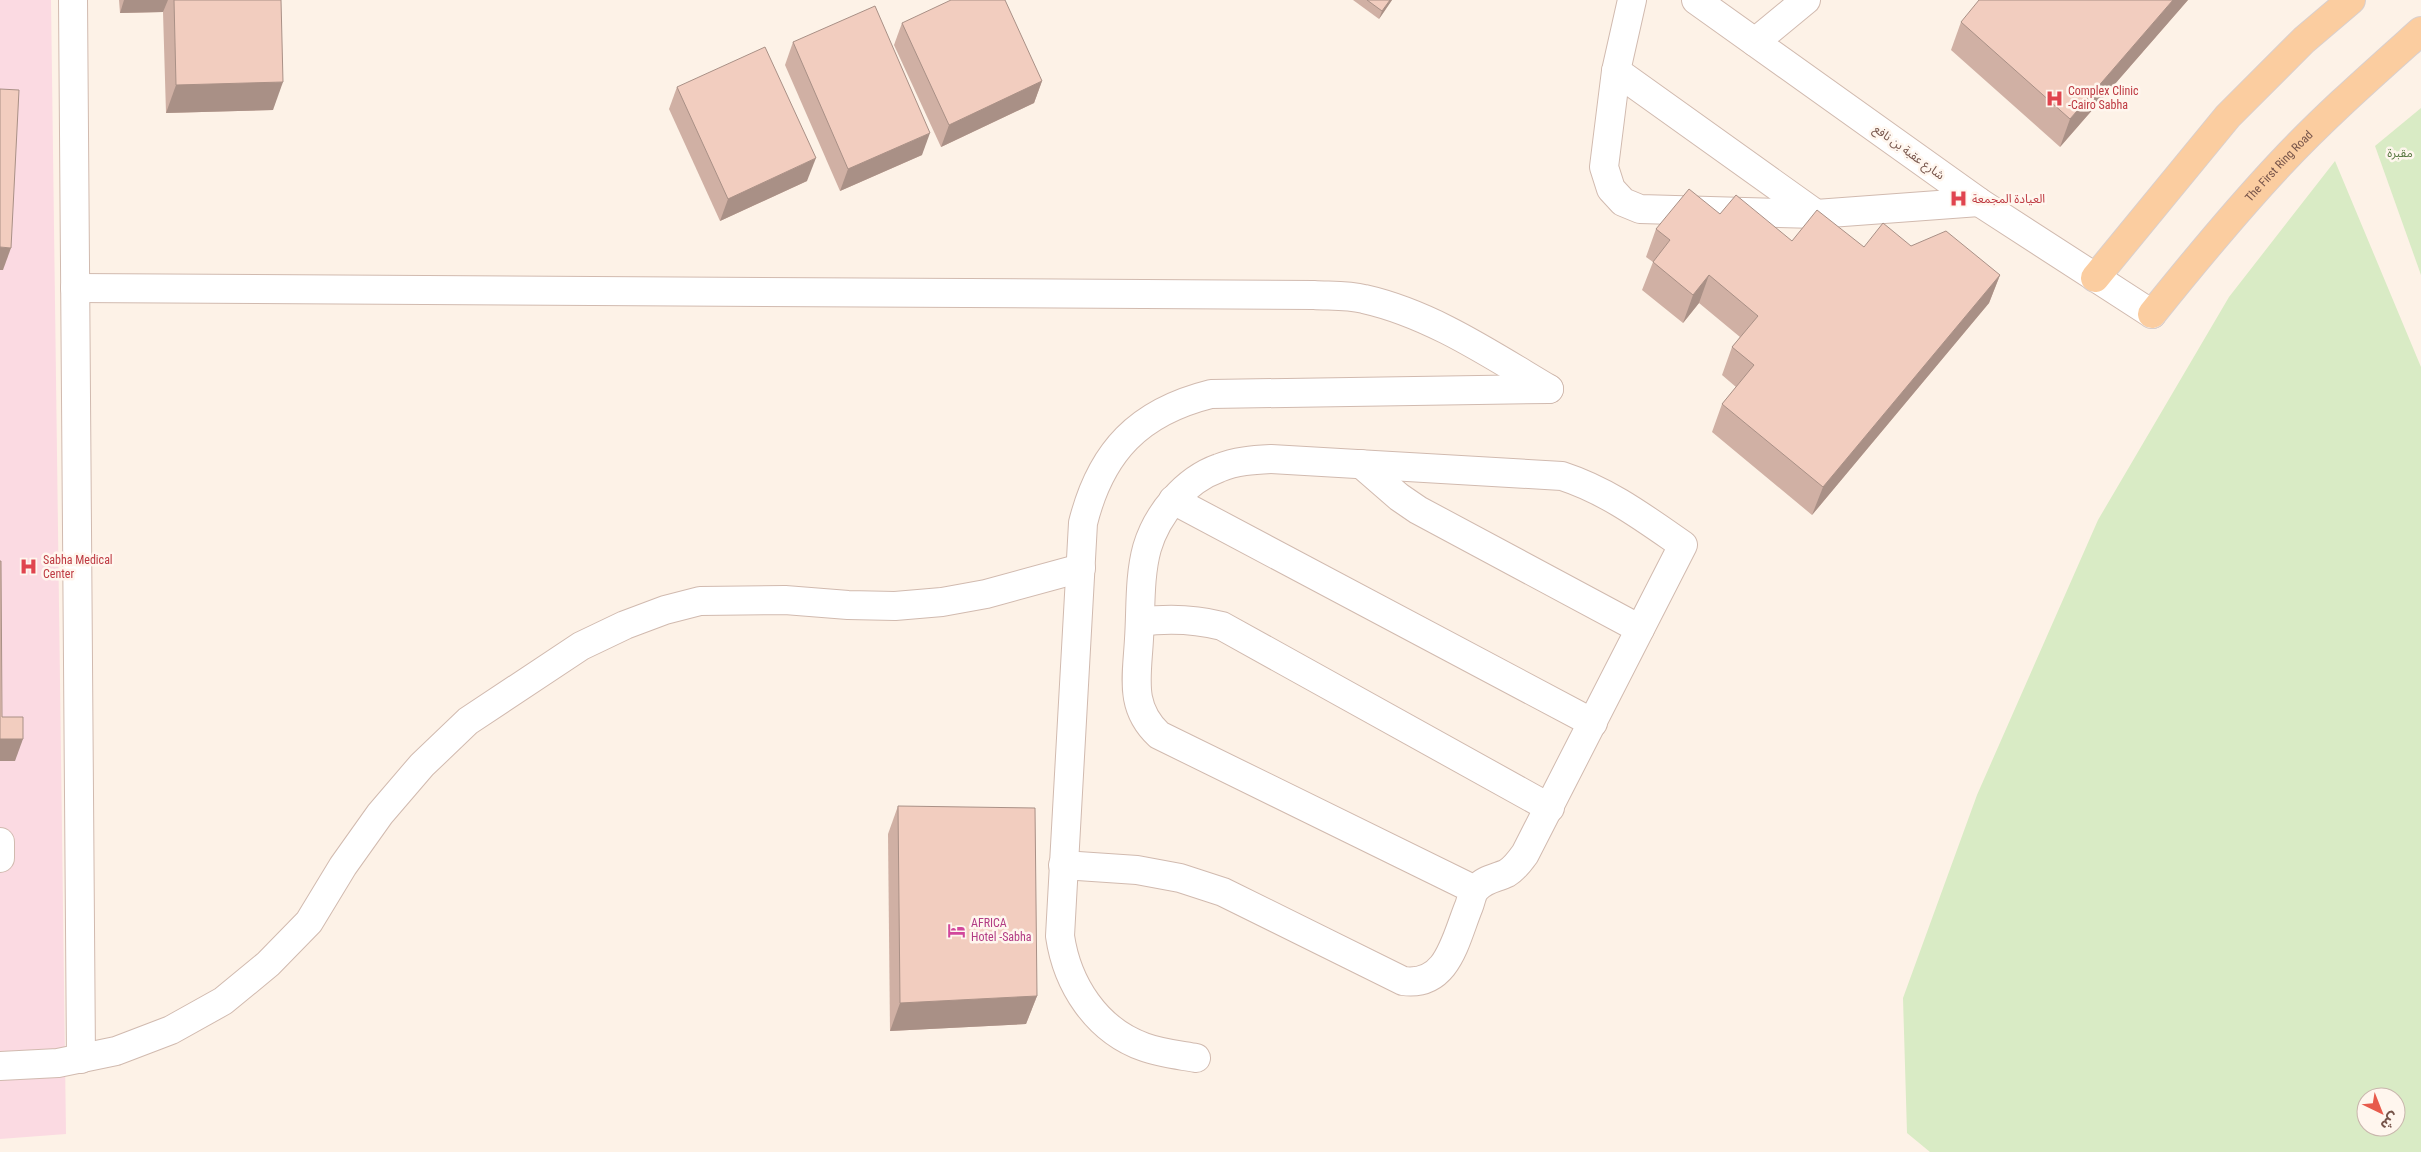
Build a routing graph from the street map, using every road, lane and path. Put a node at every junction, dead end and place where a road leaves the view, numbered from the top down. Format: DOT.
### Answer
graph roads {
  1 [pos="73,0"];
  2 [pos="1632,0"];
  3 [pos="1806,0"];
  4 [pos="2350,0"];
  5 [pos="1699,1"];
  6 [pos="2421,31"];
  7 [pos="1755,42"];
  8 [pos="1616,71"];
  9 [pos="1979,202"];
  10 [pos="1816,214"];
  11 [pos="2095,278"];
  12 [pos="75,288"];
  13 [pos="2152,314"];
  14 [pos="1361,464"];
  15 [pos="1173,500"];
  16 [pos="1080,568"];
  17 [pos="1140,622"];
  18 [pos="1640,629"];
  19 [pos="1593,723"];
  20 [pos="1550,808"];
  21 [pos="0,842"];
  22 [pos="0,858"];
  23 [pos="1063,865"];
  24 [pos="1475,890"];
  25 [pos="1196,1058"];
  26 [pos="81,1059"];
  27 [pos="0,1066"];
  1 -- 12 [label="street"];
  2 -- 8 [label="street"];
  3 -- 7 [label="street"];
  4 -- 11 [label="main road"];
  5 -- 7 [label="street, شارع عقبة بن نافع"];
  6 -- 13 [label="main road, The First Ring Road"];
  7 -- 9 [label="street, شارع عقبة بن نافع"];
  8 -- 10 [label="street"];
  8 -- 10 [label="street"];
  9 -- 10 [label="street"];
  9 -- 11 [label="street, شارع عقبة بن نافع"];
  11 -- 13 [label="street, شارع عقبة بن نافع"];
  12 -- 16 [label="street"];
  12 -- 26 [label="street"];
  14 -- 15 [label="street"];
  14 -- 18 [label="street"];
  14 -- 18 [label="street"];
  15 -- 17 [label="street"];
  15 -- 19 [label="street"];
  16 -- 23 [label="street"];
  16 -- 26 [label="street"];
  17 -- 20 [label="street"];
  17 -- 24 [label="street"];
  18 -- 19 [label="street"];
  19 -- 20 [label="street"];
  20 -- 24 [label="street"];
  21 -- 22 [label="street"];
  23 -- 24 [label="street"];
  23 -- 25 [label="street"];
  26 -- 27 [label="street"];
}
